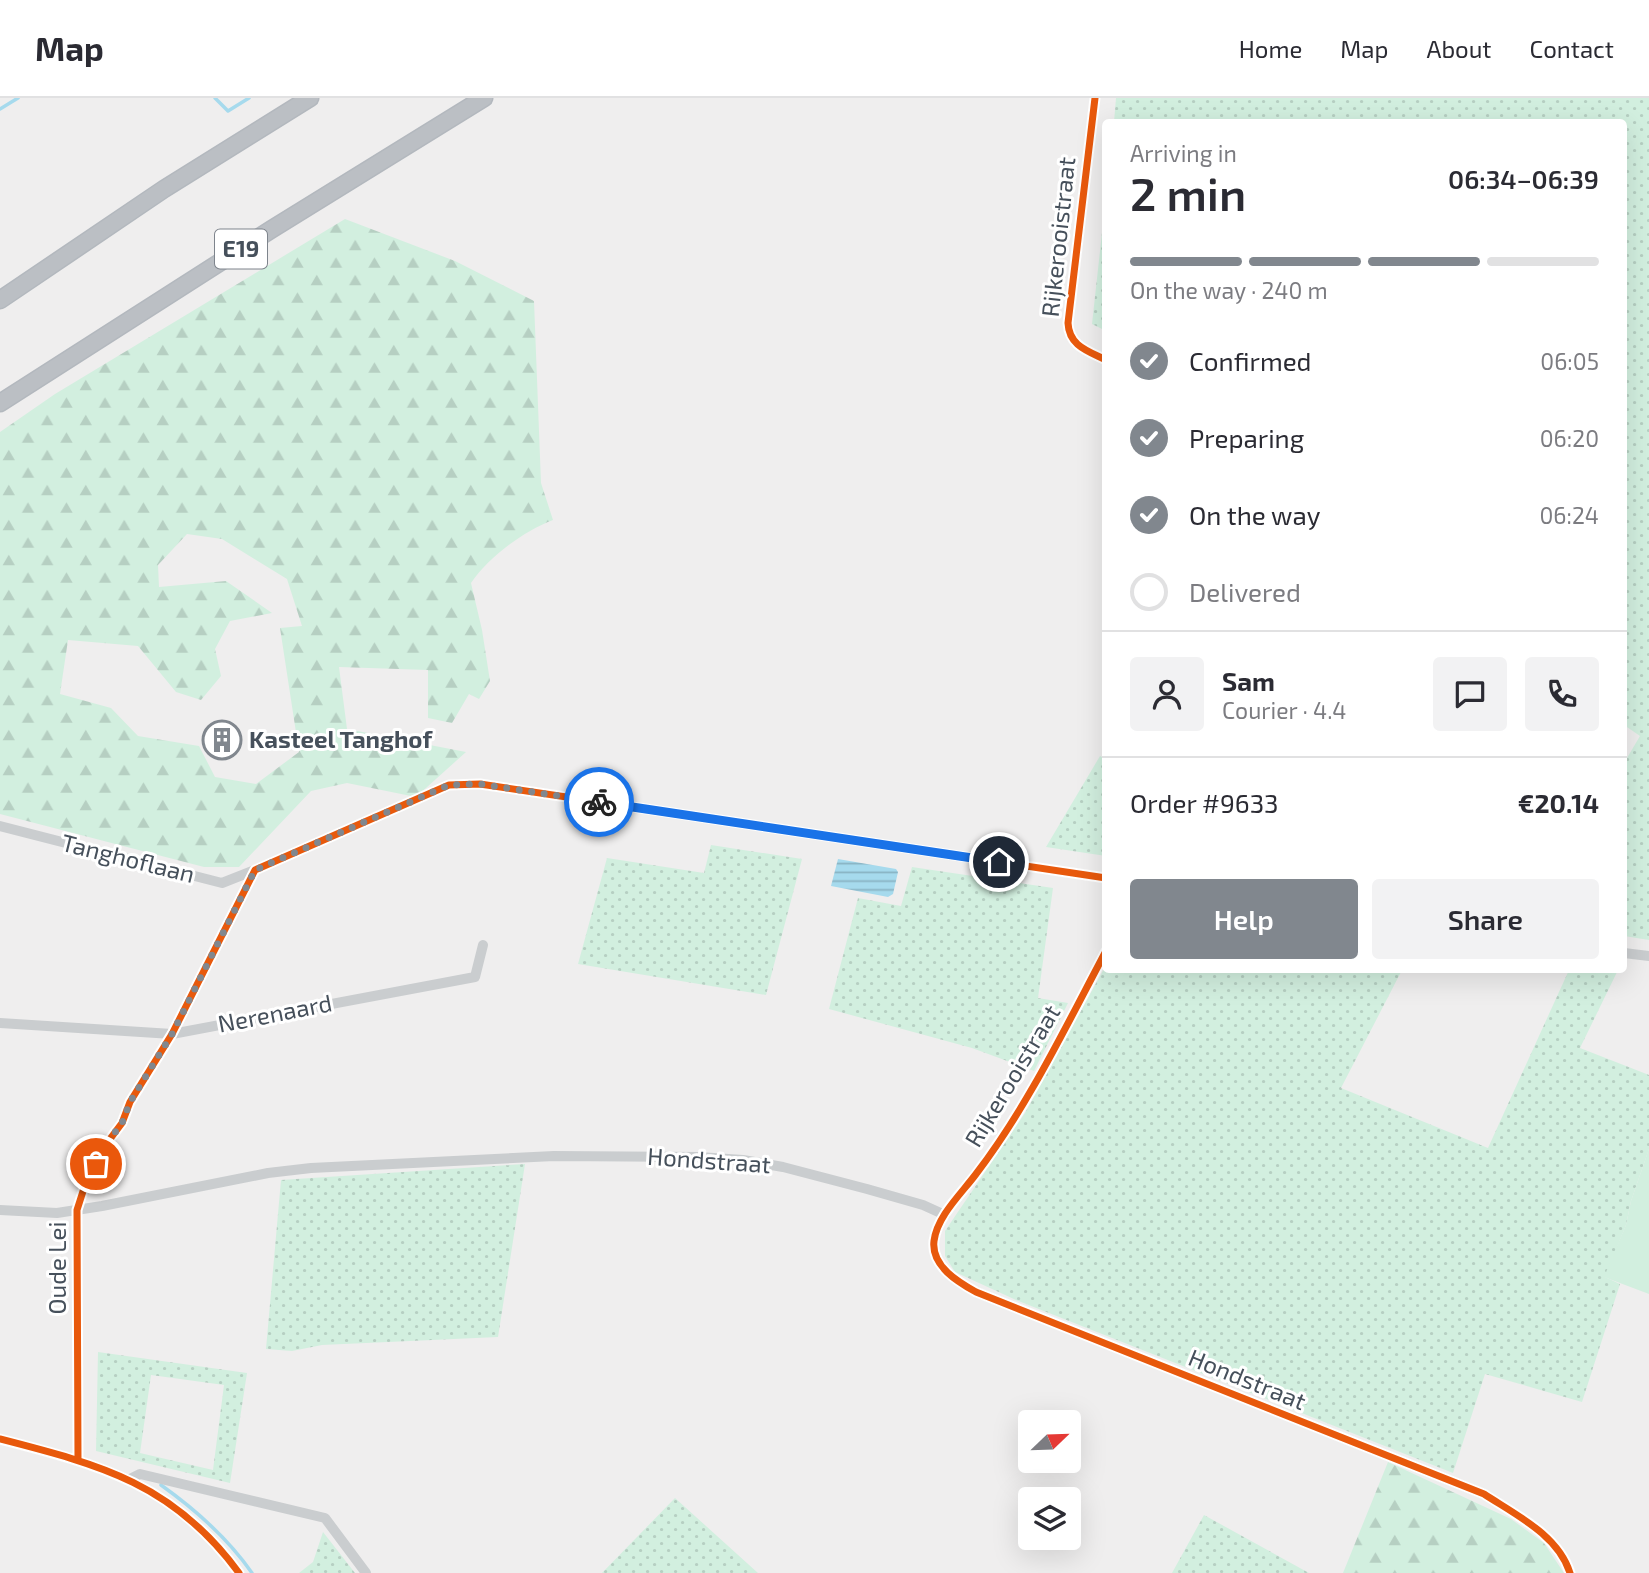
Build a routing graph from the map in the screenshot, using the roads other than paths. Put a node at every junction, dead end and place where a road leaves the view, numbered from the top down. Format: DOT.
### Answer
graph roads {
  1 [pos="310,98"];
  2 [pos="484,98"];
  3 [pos="1095,98"];
  4 [pos="0,300"];
  5 [pos="1102,358"];
  6 [pos="0,403"];
  7 [pos="0,826"];
  8 [pos="255,870"];
  9 [pos="1102,876"];
  10 [pos="483,945"];
  11 [pos="1627,953"];
  12 [pos="1649,956"];
  13 [pos="1102,958"];
  14 [pos="0,1023"];
  15 [pos="172,1034"];
  16 [pos="0,1209"];
  17 [pos="77,1210"];
  18 [pos="944,1215"];
  19 [pos="0,1439"];
  20 [pos="78,1459"];
  21 [pos="130,1479"];
  22 [pos="239,1573"];
  23 [pos="366,1573"];
  24 [pos="1570,1573"];
  1 -- 4 [label="highway"];
  2 -- 6 [label="highway, E19"];
  3 -- 5 [label="street, Rijkerooistraat"];
  7 -- 8 [label="street, Tanghoflaan"];
  8 -- 9 [label="street, Tanghoflaan"];
  8 -- 15 [label="street, Oude Lei"];
  10 -- 15 [label="street, Nerenaard"];
  11 -- 12 [label="street"];
  13 -- 18 [label="street, Rijkerooistraat"];
  14 -- 15 [label="street, Nerenaard"];
  15 -- 17 [label="street, Oude Lei"];
  16 -- 17 [label="street, Hondstraat"];
  17 -- 18 [label="street, Hondstraat"];
  17 -- 20 [label="street, Oude Lei"];
  18 -- 24 [label="street, Hondstraat"];
  19 -- 20 [label="street"];
  20 -- 21 [label="street"];
  21 -- 22 [label="street"];
  21 -- 23 [label="street"];
}
